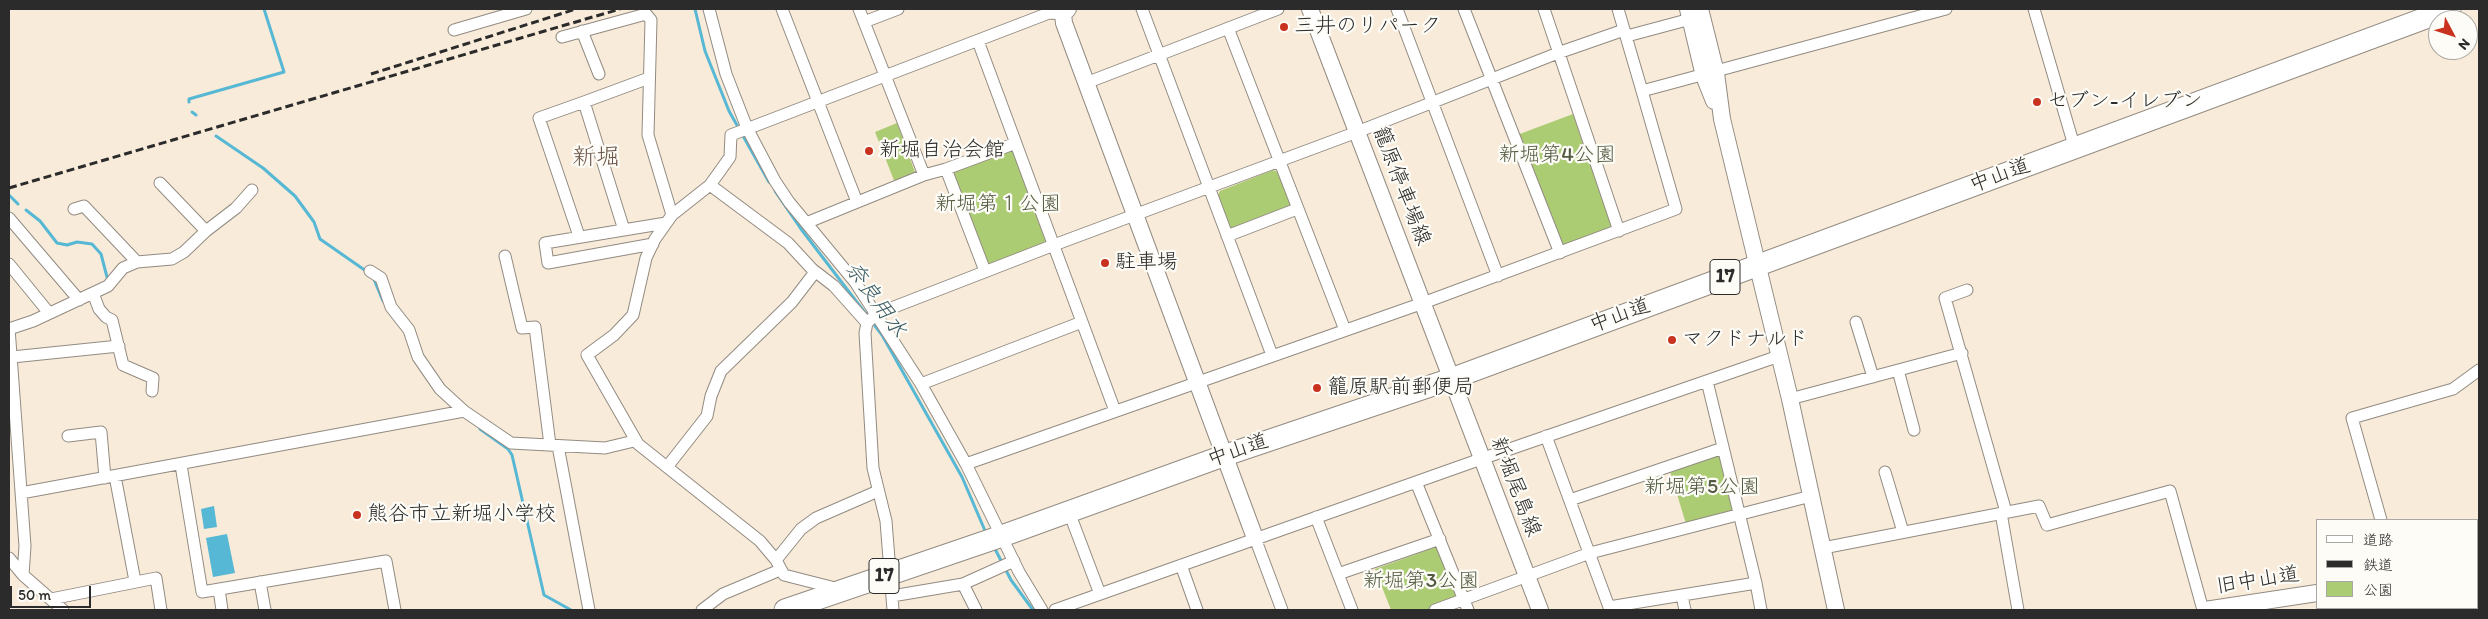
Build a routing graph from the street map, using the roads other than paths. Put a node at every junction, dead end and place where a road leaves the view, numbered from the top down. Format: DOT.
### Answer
graph roads {
  1 [pos="526,9"];
  2 [pos="709,9"];
  3 [pos="782,9"];
  4 [pos="859,9"];
  5 [pos="898,9"];
  6 [pos="1142,9"];
  7 [pos="1278,9"];
  8 [pos="1310,9"];
  9 [pos="1397,9"];
  10 [pos="1464,9"];
  11 [pos="1544,9"];
  12 [pos="1618,9"];
  13 [pos="1946,9"];
  14 [pos="2034,9"];
  15 [pos="2450,9"];
  16 [pos="1066,11"];
  17 [pos="1694,12"];
  18 [pos="864,22"];
  19 [pos="1228,28"];
  20 [pos="454,30"];
  21 [pos="582,31"];
  22 [pos="1626,33"];
  23 [pos="562,37"];
  24 [pos="978,41"];
  25 [pos="1558,53"];
  26 [pos="1160,54"];
  27 [pos="599,74"];
  28 [pos="1710,74"];
  29 [pos="884,76"];
  30 [pos="649,78"];
  31 [pos="1491,80"];
  32 [pos="1086,83"];
  33 [pos="1642,91"];
  34 [pos="818,101"];
  35 [pos="584,102"];
  36 [pos="1434,103"];
  37 [pos="740,131"];
  38 [pos="1357,132"];
  39 [pos="1016,143"];
  40 [pos="2075,149"];
  41 [pos="1281,160"];
  42 [pos="946,169"];
  43 [pos="924,175"];
  44 [pos="160,183"];
  45 [pos="710,186"];
  46 [pos="1209,187"];
  47 [pos="252,190"];
  48 [pos="857,202"];
  49 [pos="74,209"];
  50 [pos="1297,210"];
  51 [pos="1134,215"];
  52 [pos="9,218"];
  53 [pos="669,219"];
  54 [pos="806,223"];
  55 [pos="624,230"];
  56 [pos="206,231"];
  57 [pos="1619,231"];
  58 [pos="579,236"];
  59 [pos="1227,236"];
  60 [pos="653,244"];
  61 [pos="1054,245"];
  62 [pos="1560,253"];
  63 [pos="505,256"];
  64 [pos="137,262"];
  65 [pos="9,264"];
  66 [pos="1757,266"];
  67 [pos="370,271"];
  68 [pos="984,271"];
  69 [pos="815,272"];
  70 [pos="1498,276"];
  71 [pos="1967,290"];
  72 [pos="93,293"];
  73 [pos="79,300"];
  74 [pos="1423,303"];
  75 [pos="48,313"];
  76 [pos="876,314"];
  77 [pos="1082,322"];
  78 [pos="1856,322"];
  79 [pos="866,323"];
  80 [pos="9,328"];
  81 [pos="1345,330"];
  82 [pos="119,346"];
  83 [pos="1962,353"];
  84 [pos="1272,355"];
  85 [pos="1779,356"];
  86 [pos="12,357"];
  87 [pos="1898,370"];
  88 [pos="2479,370"];
  89 [pos="1873,377"];
  90 [pos="1451,379"];
  91 [pos="1707,381"];
  92 [pos="1197,382"];
  93 [pos="921,384"];
  94 [pos="152,391"];
  95 [pos="1790,399"];
  96 [pos="12,405"];
  97 [pos="464,411"];
  98 [pos="1115,411"];
  99 [pos="1914,430"];
  100 [pos="68,436"];
  101 [pos="1546,436"];
  102 [pos="634,441"];
  103 [pos="554,446"];
  104 [pos="1723,448"];
  105 [pos="1223,456"];
  106 [pos="1481,459"];
  107 [pos="966,464"];
  108 [pos="181,465"];
  109 [pos="667,467"];
  110 [pos="1886,472"];
  111 [pos="110,477"];
  112 [pos="1416,482"];
  113 [pos="878,491"];
  114 [pos="21,493"];
  115 [pos="1811,496"];
  116 [pos="1570,500"];
  117 [pos="1069,512"];
  118 [pos="2004,512"];
  119 [pos="1739,515"];
  120 [pos="1316,517"];
  121 [pos="2381,519"];
  122 [pos="1903,532"];
  123 [pos="1255,538"];
  124 [pos="994,539"];
  125 [pos="1440,539"];
  126 [pos="1822,548"];
  127 [pos="1590,552"];
  128 [pos="9,558"];
  129 [pos="778,565"];
  130 [pos="1006,565"];
  131 [pos="1181,565"];
  132 [pos="891,573"];
  133 [pos="1338,574"];
  134 [pos="23,575"];
  135 [pos="1527,577"];
  136 [pos="135,582"];
  137 [pos="260,582"];
  138 [pos="1756,583"];
  139 [pos="963,584"];
  140 [pos="219,589"];
  141 [pos="841,590"];
  142 [pos="1100,594"];
  143 [pos="2316,594"];
  144 [pos="892,596"];
  145 [pos="1682,596"];
  146 [pos="51,599"];
  147 [pos="1466,605"];
  148 [pos="2268,606"];
  149 [pos="63,610"];
  150 [pos="162,610"];
  151 [pos="222,610"];
  152 [pos="265,610"];
  153 [pos="395,610"];
  154 [pos="589,610"];
  155 [pos="702,610"];
  156 [pos="785,610"];
  157 [pos="893,610"];
  158 [pos="976,610"];
  159 [pos="1042,610"];
  160 [pos="1055,610"];
  161 [pos="1197,610"];
  162 [pos="1282,610"];
  163 [pos="1352,610"];
  164 [pos="1435,610"];
  165 [pos="1540,610"];
  166 [pos="1685,610"];
  167 [pos="1761,610"];
  168 [pos="1836,610"];
  169 [pos="2018,610"];
  170 [pos="2204,610"];
  1 -- 20 [label="street"];
  2 -- 37 [label="street"];
  3 -- 34 [label="street"];
  4 -- 18 [label="street"];
  5 -- 18 [label="street"];
  6 -- 26 [label="street"];
  7 -- 19 [label="street"];
  8 -- 38 [label="main road, 籠原停車場線"];
  9 -- 36 [label="street"];
  10 -- 31 [label="street"];
  11 -- 25 [label="street"];
  12 -- 22 [label="street"];
  13 -- 28 [label="street"];
  14 -- 40 [label="street"];
  15 -- 40 [label="highway, 中山道 / 17"];
  16 -- 24 [label="street"];
  16 -- 32 [label="main road"];
  17 -- 22 [label="street"];
  17 -- 28 [label="main road"];
  18 -- 29 [label="street"];
  19 -- 26 [label="street"];
  19 -- 41 [label="street"];
  21 -- 23 [label="street"];
  21 -- 27 [label="street"];
  21 -- 30 [label="street"];
  22 -- 25 [label="street"];
  22 -- 33 [label="street"];
  24 -- 29 [label="street"];
  24 -- 39 [label="street"];
  25 -- 31 [label="street"];
  25 -- 57 [label="street"];
  26 -- 32 [label="street"];
  26 -- 46 [label="street"];
  28 -- 33 [label="street"];
  28 -- 66 [label="main road"];
  29 -- 34 [label="street"];
  29 -- 43 [label="street"];
  30 -- 35 [label="street"];
  30 -- 53 [label="street"];
  31 -- 36 [label="street"];
  31 -- 62 [label="street"];
  32 -- 51 [label="main road"];
  33 -- 57 [label="street"];
  34 -- 37 [label="street"];
  34 -- 48 [label="street"];
  35 -- 55 [label="street"];
  35 -- 58 [label="street"];
  36 -- 38 [label="street"];
  36 -- 70 [label="street"];
  37 -- 45 [label="street"];
  37 -- 54 [label="street"];
  38 -- 41 [label="street"];
  38 -- 74 [label="main road, 籠原停車場線"];
  39 -- 42 [label="street"];
  39 -- 61 [label="street"];
  40 -- 66 [label="highway, 中山道 / 17"];
  41 -- 46 [label="street"];
  41 -- 50 [label="street"];
  42 -- 43 [label="street"];
  42 -- 68 [label="street"];
  43 -- 48 [label="street"];
  44 -- 56 [label="street"];
  45 -- 53 [label="street"];
  45 -- 69 [label="street"];
  46 -- 51 [label="street"];
  46 -- 59 [label="street"];
  47 -- 56 [label="street"];
  48 -- 54 [label="street"];
  49 -- 64 [label="street"];
  50 -- 59 [label="street"];
  50 -- 81 [label="street"];
  51 -- 61 [label="street"];
  51 -- 92 [label="main road"];
  52 -- 73 [label="street"];
  53 -- 55 [label="street"];
  53 -- 60 [label="street"];
  54 -- 76 [label="street"];
  55 -- 58 [label="street"];
  56 -- 64 [label="street"];
  57 -- 62 [label="street"];
  58 -- 60 [label="street"];
  59 -- 84 [label="street"];
  60 -- 102 [label="street"];
  61 -- 68 [label="street"];
  61 -- 77 [label="street"];
  62 -- 70 [label="street"];
  63 -- 103 [label="street"];
  64 -- 72 [label="street"];
  65 -- 75 [label="street"];
  66 -- 85 [label="main road"];
  66 -- 90 [label="highway, 中山道 / 17"];
  67 -- 97 [label="street"];
  68 -- 76 [label="street"];
  69 -- 79 [label="street"];
  69 -- 109 [label="street"];
  70 -- 74 [label="street"];
  71 -- 83 [label="street"];
  72 -- 73 [label="street"];
  72 -- 82 [label="street"];
  73 -- 75 [label="street"];
  74 -- 81 [label="street"];
  74 -- 90 [label="main road, 籠原停車場線"];
  75 -- 80 [label="street"];
  76 -- 79 [label="street"];
  76 -- 93 [label="street"];
  77 -- 93 [label="street"];
  77 -- 98 [label="street"];
  78 -- 89 [label="street"];
  79 -- 113 [label="street"];
  80 -- 86 [label="street"];
  81 -- 84 [label="street"];
  82 -- 86 [label="street"];
  82 -- 94 [label="street"];
  83 -- 87 [label="street"];
  83 -- 118 [label="street"];
  84 -- 92 [label="street"];
  85 -- 91 [label="street"];
  85 -- 95 [label="main road"];
  86 -- 96 [label="street"];
  87 -- 89 [label="street"];
  87 -- 99 [label="street"];
  88 -- 121 [label="street"];
  89 -- 95 [label="street"];
  90 -- 105 [label="highway, 中山道 / 17"];
  90 -- 106 [label="main road, 新堀尾島線"];
  91 -- 101 [label="street"];
  91 -- 104 [label="street"];
  92 -- 98 [label="street"];
  92 -- 105 [label="main road"];
  93 -- 107 [label="street"];
  95 -- 115 [label="main road"];
  96 -- 114 [label="street"];
  97 -- 103 [label="street"];
  97 -- 108 [label="street"];
  98 -- 107 [label="street"];
  100 -- 111 [label="street"];
  101 -- 106 [label="street"];
  101 -- 116 [label="street"];
  102 -- 103 [label="street"];
  102 -- 109 [label="street"];
  103 -- 154 [label="street"];
  104 -- 116 [label="street"];
  104 -- 119 [label="street"];
  105 -- 117 [label="highway, 中山道 / 17"];
  105 -- 123 [label="main road"];
  106 -- 112 [label="street"];
  106 -- 135 [label="main road, 新堀尾島線"];
  107 -- 124 [label="street"];
  108 -- 111 [label="street"];
  108 -- 140 [label="street"];
  109 -- 129 [label="street"];
  110 -- 122 [label="street"];
  111 -- 114 [label="street"];
  111 -- 136 [label="street"];
  112 -- 120 [label="street"];
  112 -- 125 [label="street"];
  113 -- 129 [label="street"];
  113 -- 132 [label="street"];
  114 -- 134 [label="street"];
  115 -- 119 [label="street"];
  115 -- 126 [label="main road"];
  116 -- 127 [label="street"];
  117 -- 124 [label="highway, 中山道 / 17"];
  117 -- 142 [label="street"];
  118 -- 122 [label="street"];
  118 -- 169 [label="street"];
  118 -- 170 [label="street"];
  119 -- 127 [label="street"];
  119 -- 138 [label="street"];
  120 -- 123 [label="street"];
  120 -- 133 [label="street"];
  122 -- 126 [label="street"];
  123 -- 131 [label="street"];
  123 -- 162 [label="street"];
  124 -- 130 [label="street"];
  124 -- 132 [label="highway, 中山道 / 17"];
  125 -- 133 [label="street"];
  125 -- 147 [label="street"];
  126 -- 168 [label="main road"];
  127 -- 135 [label="street"];
  127 -- 145 [label="street"];
  128 -- 134 [label="street"];
  129 -- 141 [label="street"];
  129 -- 155 [label="street"];
  130 -- 139 [label="street"];
  130 -- 159 [label="street"];
  131 -- 142 [label="street"];
  131 -- 161 [label="street"];
  132 -- 141 [label="highway, 中山道 / 17"];
  132 -- 144 [label="street"];
  133 -- 163 [label="street"];
  134 -- 146 [label="street"];
  135 -- 147 [label="street"];
  135 -- 165 [label="main road, 新堀尾島線"];
  136 -- 146 [label="street"];
  136 -- 150 [label="street"];
  137 -- 140 [label="street"];
  137 -- 152 [label="street"];
  137 -- 153 [label="street"];
  138 -- 145 [label="street"];
  138 -- 167 [label="street"];
  139 -- 144 [label="street"];
  139 -- 158 [label="street"];
  140 -- 151 [label="street"];
  141 -- 156 [label="highway, 中山道 / 17"];
  142 -- 160 [label="street"];
  143 -- 148 [label="main road, 旧中山道"];
  144 -- 157 [label="street"];
  145 -- 166 [label="street"];
  146 -- 149 [label="street"];
  147 -- 164 [label="street"];
  148 -- 170 [label="main road, 旧中山道"];
}
